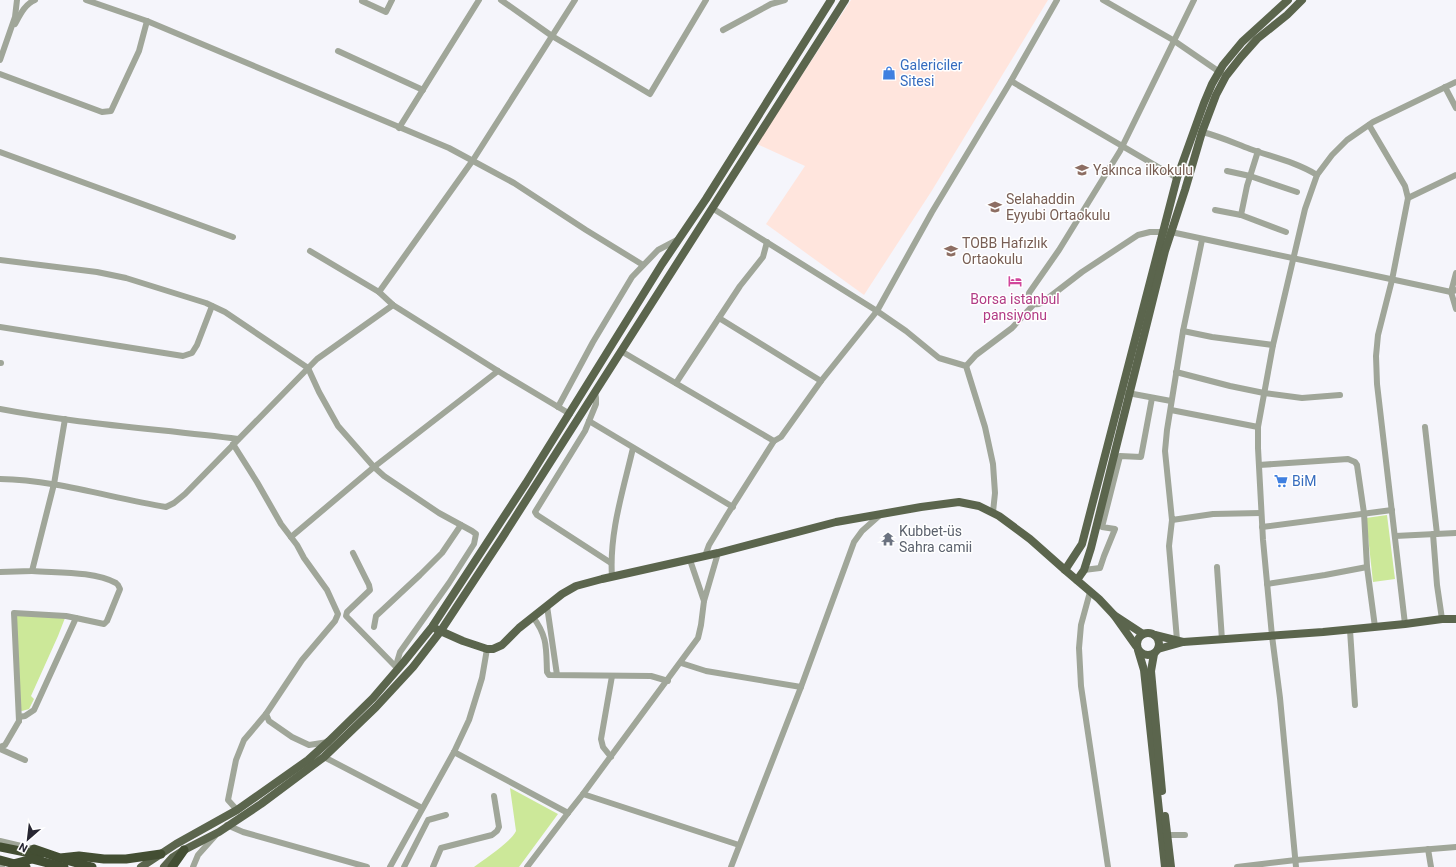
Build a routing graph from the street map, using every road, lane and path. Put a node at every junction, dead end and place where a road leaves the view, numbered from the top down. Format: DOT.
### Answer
graph roads {
  1 [pos="17,0"];
  2 [pos="28,0"];
  3 [pos="37,0"];
  4 [pos="86,0"];
  5 [pos="392,0"];
  6 [pos="479,0"];
  7 [pos="501,0"];
  8 [pos="575,0"];
  9 [pos="706,0"];
  10 [pos="786,0"];
  11 [pos="831,0"];
  12 [pos="845,0"];
  13 [pos="1057,0"];
  14 [pos="1103,0"];
  15 [pos="1194,0"];
  16 [pos="1288,0"];
  17 [pos="1302,0"];
  18 [pos="362,1"];
  19 [pos="147,21"];
  20 [pos="10,30"];
  21 [pos="723,30"];
  22 [pos="552,36"];
  23 [pos="1173,40"];
  24 [pos="338,51"];
  25 [pos="0,60"];
  26 [pos="0,74"];
  27 [pos="1223,74"];
  28 [pos="1011,81"];
  29 [pos="1456,82"];
  30 [pos="1445,87"];
  31 [pos="423,90"];
  32 [pos="1456,108"];
  33 [pos="1369,125"];
  34 [pos="399,128"];
  35 [pos="1202,132"];
  36 [pos="1122,146"];
  37 [pos="0,152"];
  38 [pos="1258,152"];
  39 [pos="472,160"];
  40 [pos="1227,171"];
  41 [pos="1317,175"];
  42 [pos="1456,175"];
  43 [pos="1250,176"];
  44 [pos="1177,178"];
  45 [pos="1298,192"];
  46 [pos="1408,198"];
  47 [pos="712,208"];
  48 [pos="1215,210"];
  49 [pos="1241,215"];
  50 [pos="1162,232"];
  51 [pos="1171,232"];
  52 [pos="1286,232"];
  53 [pos="233,237"];
  54 [pos="679,239"];
  55 [pos="1202,240"];
  56 [pos="767,242"];
  57 [pos="310,251"];
  58 [pos="1294,258"];
  59 [pos="0,260"];
  60 [pos="643,265"];
  61 [pos="1456,273"];
  62 [pos="1392,280"];
  63 [pos="1454,291"];
  64 [pos="379,292"];
  65 [pos="1034,304"];
  66 [pos="393,305"];
  67 [pos="212,306"];
  68 [pos="1456,309"];
  69 [pos="876,311"];
  70 [pos="719,318"];
  71 [pos="0,327"];
  72 [pos="1184,331"];
  73 [pos="1273,345"];
  74 [pos="621,350"];
  75 [pos="966,366"];
  76 [pos="308,368"];
  77 [pos="498,371"];
  78 [pos="1176,372"];
  79 [pos="821,381"];
  80 [pos="676,383"];
  81 [pos="595,392"];
  82 [pos="1264,392"];
  83 [pos="1128,394"];
  84 [pos="1340,395"];
  85 [pos="1152,398"];
  86 [pos="1171,401"];
  87 [pos="558,407"];
  88 [pos="0,409"];
  89 [pos="1171,410"];
  90 [pos="570,414"];
  91 [pos="65,419"];
  92 [pos="589,421"];
  93 [pos="1258,427"];
  94 [pos="1425,427"];
  95 [pos="238,439"];
  96 [pos="774,441"];
  97 [pos="233,444"];
  98 [pos="633,448"];
  99 [pos="549,465"];
  100 [pos="1259,465"];
  101 [pos="374,468"];
  102 [pos="560,471"];
  103 [pos="0,479"];
  104 [pos="54,484"];
  105 [pos="733,507"];
  106 [pos="1392,510"];
  107 [pos="993,512"];
  108 [pos="1261,513"];
  109 [pos="1364,513"];
  110 [pos="881,514"];
  111 [pos="1172,520"];
  112 [pos="461,525"];
  113 [pos="1262,527"];
  114 [pos="1456,532"];
  115 [pos="1435,534"];
  116 [pos="1395,536"];
  117 [pos="291,537"];
  118 [pos="353,553"];
  119 [pos="718,553"];
  120 [pos="705,556"];
  121 [pos="690,560"];
  122 [pos="611,563"];
  123 [pos="1217,567"];
  124 [pos="1367,567"];
  125 [pos="1066,570"];
  126 [pos="1084,570"];
  127 [pos="32,571"];
  128 [pos="0,572"];
  129 [pos="612,577"];
  130 [pos="1077,580"];
  131 [pos="1267,584"];
  132 [pos="1090,592"];
  133 [pos="704,601"];
  134 [pos="547,606"];
  135 [pos="1114,615"];
  136 [pos="533,617"];
  137 [pos="76,618"];
  138 [pos="1442,619"];
  139 [pos="1456,619"];
  140 [pos="1406,624"];
  141 [pos="374,627"];
  142 [pos="432,627"];
  143 [pos="1375,627"];
  144 [pos="1350,630"];
  145 [pos="440,632"];
  146 [pos="1143,634"];
  147 [pos="1155,635"];
  148 [pos="1272,636"];
  149 [pos="1222,640"];
  150 [pos="1180,641"];
  151 [pos="1137,648"];
  152 [pos="487,649"];
  153 [pos="1156,652"];
  154 [pos="680,663"];
  155 [pos="399,669"];
  156 [pos="557,675"];
  157 [pos="612,676"];
  158 [pos="668,681"];
  159 [pos="801,687"];
  160 [pos="1355,705"];
  161 [pos="266,714"];
  162 [pos="19,721"];
  163 [pos="329,741"];
  164 [pos="0,748"];
  165 [pos="454,752"];
  166 [pos="612,756"];
  167 [pos="324,757"];
  168 [pos="25,760"];
  169 [pos="584,794"];
  170 [pos="494,796"];
  171 [pos="422,808"];
  172 [pos="236,810"];
  173 [pos="568,813"];
  174 [pos="446,815"];
  175 [pos="227,825"];
  176 [pos="219,832"];
  177 [pos="1164,835"];
  178 [pos="1185,836"];
  179 [pos="0,841"];
  180 [pos="739,845"];
  181 [pos="0,846"];
  182 [pos="1456,847"];
  183 [pos="34,849"];
  184 [pos="1428,849"];
  185 [pos="184,850"];
  186 [pos="161,854"];
  187 [pos="60,858"];
  188 [pos="0,860"];
  189 [pos="13,864"];
  190 [pos="1296,864"];
  191 [pos="26,867"];
  192 [pos="64,867"];
  193 [pos="92,867"];
  194 [pos="141,867"];
  195 [pos="164,867"];
  196 [pos="172,867"];
  197 [pos="193,867"];
  198 [pos="367,867"];
  199 [pos="390,867"];
  200 [pos="404,867"];
  201 [pos="433,867"];
  202 [pos="527,867"];
  203 [pos="731,867"];
  204 [pos="1108,867"];
  205 [pos="1165,867"];
  206 [pos="1171,867"];
  207 [pos="1237,867"];
  208 [pos="1431,867"];
  1 -- 20 [label="street"];
  2 -- 3 [label="street"];
  3 -- 20 [label="street"];
  4 -- 19 [label="street"];
  5 -- 18 [label="street"];
  6 -- 31 [label="street"];
  7 -- 22 [label="street"];
  8 -- 22 [label="street"];
  9 -- 22 [label="street"];
  10 -- 21 [label="street"];
  11 -- 54 [label="main road"];
  12 -- 47 [label="main road"];
  13 -- 28 [label="street"];
  14 -- 23 [label="street"];
  15 -- 23 [label="street"];
  16 -- 27 [label="main road"];
  17 -- 27 [label="main road"];
  19 -- 26 [label="street"];
  19 -- 34 [label="street"];
  20 -- 25 [label="street"];
  22 -- 39 [label="street"];
  23 -- 27 [label="street"];
  23 -- 36 [label="street"];
  24 -- 31 [label="street"];
  27 -- 35 [label="main road"];
  27 -- 44 [label="main road"];
  28 -- 36 [label="street"];
  28 -- 69 [label="street"];
  29 -- 30 [label="street"];
  30 -- 32 [label="street"];
  30 -- 33 [label="street"];
  31 -- 34 [label="street"];
  33 -- 41 [label="street"];
  33 -- 46 [label="street"];
  34 -- 39 [label="street"];
  35 -- 38 [label="street"];
  35 -- 51 [label="main road"];
  36 -- 44 [label="street"];
  36 -- 65 [label="street"];
  37 -- 53 [label="street"];
  38 -- 41 [label="street"];
  38 -- 43 [label="street"];
  39 -- 60 [label="street"];
  39 -- 64 [label="street"];
  40 -- 43 [label="street"];
  41 -- 58 [label="street"];
  42 -- 46 [label="street"];
  43 -- 45 [label="street"];
  43 -- 49 [label="street"];
  44 -- 50 [label="main road"];
  46 -- 62 [label="street"];
  47 -- 56 [label="street"];
  47 -- 74 [label="main road"];
  48 -- 49 [label="street"];
  49 -- 52 [label="street"];
  50 -- 51 [label="street"];
  50 -- 65 [label="street"];
  50 -- 125 [label="main road"];
  51 -- 55 [label="street"];
  51 -- 83 [label="main road"];
  54 -- 60 [label="street"];
  54 -- 90 [label="main road"];
  55 -- 58 [label="street"];
  55 -- 72 [label="street"];
  56 -- 69 [label="street"];
  56 -- 70 [label="street"];
  57 -- 64 [label="street"];
  58 -- 62 [label="street"];
  58 -- 73 [label="street"];
  59 -- 67 [label="street"];
  60 -- 87 [label="street"];
  61 -- 63 [label="street"];
  62 -- 63 [label="street"];
  62 -- 106 [label="street"];
  63 -- 68 [label="street"];
  64 -- 66 [label="street"];
  65 -- 75 [label="street"];
  66 -- 76 [label="street"];
  66 -- 77 [label="street"];
  67 -- 71 [label="street"];
  67 -- 76 [label="street"];
  69 -- 75 [label="street"];
  69 -- 79 [label="street"];
  70 -- 79 [label="street"];
  70 -- 80 [label="street"];
  72 -- 73 [label="street"];
  72 -- 78 [label="street"];
  73 -- 82 [label="street"];
  74 -- 80 [label="street"];
  74 -- 81 [label="main road"];
  75 -- 107 [label="street"];
  76 -- 95 [label="street"];
  76 -- 101 [label="street"];
  77 -- 87 [label="street"];
  77 -- 101 [label="street"];
  78 -- 82 [label="street"];
  78 -- 86 [label="street"];
  79 -- 96 [label="street"];
  80 -- 96 [label="street"];
  81 -- 92 [label="street"];
  81 -- 99 [label="main road"];
  82 -- 84 [label="street"];
  82 -- 93 [label="street"];
  83 -- 85 [label="street"];
  83 -- 126 [label="main road"];
  85 -- 86 [label="street"];
  85 -- 126 [label="street"];
  86 -- 89 [label="street"];
  87 -- 90 [label="street"];
  88 -- 91 [label="street"];
  89 -- 93 [label="street"];
  89 -- 111 [label="street"];
  90 -- 142 [label="main road"];
  91 -- 95 [label="street"];
  91 -- 104 [label="street"];
  92 -- 98 [label="street"];
  92 -- 102 [label="street"];
  93 -- 100 [label="street"];
  94 -- 115 [label="street"];
  95 -- 97 [label="street"];
  96 -- 105 [label="street"];
  97 -- 104 [label="street"];
  97 -- 117 [label="street"];
  98 -- 105 [label="street"];
  98 -- 122 [label="street"];
  99 -- 102 [label="street"];
  99 -- 145 [label="main road"];
  100 -- 108 [label="street"];
  100 -- 109 [label="street"];
  101 -- 112 [label="street"];
  101 -- 117 [label="street"];
  102 -- 122 [label="street"];
  103 -- 104 [label="street"];
  104 -- 127 [label="street"];
  105 -- 120 [label="street"];
  106 -- 109 [label="street"];
  106 -- 116 [label="street"];
  107 -- 110 [label="main road"];
  107 -- 125 [label="main road"];
  108 -- 111 [label="street"];
  108 -- 113 [label="street"];
  109 -- 113 [label="street"];
  109 -- 124 [label="street"];
  110 -- 119 [label="main road"];
  110 -- 159 [label="street"];
  111 -- 150 [label="street"];
  112 -- 141 [label="street"];
  112 -- 155 [label="street"];
  113 -- 131 [label="street"];
  114 -- 115 [label="street"];
  115 -- 116 [label="street"];
  115 -- 138 [label="street"];
  116 -- 140 [label="street"];
  117 -- 161 [label="street"];
  118 -- 155 [label="street"];
  119 -- 120 [label="main road"];
  119 -- 133 [label="street"];
  120 -- 121 [label="main road"];
  121 -- 129 [label="main road"];
  121 -- 133 [label="street"];
  122 -- 129 [label="street"];
  123 -- 149 [label="street"];
  124 -- 131 [label="street"];
  124 -- 143 [label="street"];
  125 -- 130 [label="main road"];
  126 -- 130 [label="main road"];
  127 -- 128 [label="street"];
  127 -- 137 [label="street"];
  129 -- 134 [label="main road"];
  130 -- 132 [label="main road"];
  131 -- 148 [label="street"];
  132 -- 135 [label="main road"];
  132 -- 204 [label="street"];
  133 -- 154 [label="street"];
  134 -- 136 [label="main road"];
  134 -- 156 [label="street"];
  135 -- 146 [label="main road"];
  135 -- 151 [label="main road"];
  136 -- 152 [label="main road"];
  136 -- 156 [label="street"];
  137 -- 162 [label="street"];
  137 -- 162 [label="street"];
  138 -- 139 [label="main road"];
  138 -- 140 [label="main road"];
  140 -- 143 [label="main road"];
  142 -- 145 [label="main road"];
  142 -- 155 [label="main road"];
  143 -- 144 [label="main road"];
  144 -- 148 [label="main road"];
  144 -- 160 [label="street"];
  145 -- 152 [label="main road"];
  145 -- 167 [label="main road"];
  146 -- 147 [label="main road"];
  146 -- 151 [label="main road"];
  147 -- 150 [label="main road"];
  147 -- 153 [label="main road"];
  148 -- 149 [label="main road"];
  148 -- 190 [label="street"];
  149 -- 150 [label="main road"];
  150 -- 153 [label="main road"];
  151 -- 153 [label="main road"];
  151 -- 177 [label="main road"];
  152 -- 165 [label="street"];
  153 -- 177 [label="main road"];
  154 -- 158 [label="street"];
  154 -- 159 [label="street"];
  155 -- 163 [label="main road"];
  156 -- 157 [label="street"];
  157 -- 158 [label="street"];
  157 -- 166 [label="street"];
  158 -- 166 [label="street"];
  159 -- 180 [label="street"];
  161 -- 163 [label="street"];
  161 -- 172 [label="street"];
  162 -- 164 [label="street"];
  163 -- 172 [label="main road"];
  164 -- 168 [label="street"];
  165 -- 171 [label="street"];
  165 -- 173 [label="street"];
  166 -- 169 [label="street"];
  167 -- 171 [label="street"];
  167 -- 175 [label="main road"];
  169 -- 173 [label="street"];
  169 -- 180 [label="street"];
  170 -- 201 [label="street"];
  171 -- 199 [label="street"];
  172 -- 186 [label="main road"];
  173 -- 202 [label="street"];
  174 -- 200 [label="street"];
  175 -- 176 [label="main road"];
  175 -- 198 [label="street"];
  176 -- 185 [label="main road"];
  176 -- 197 [label="street"];
  177 -- 178 [label="street"];
  177 -- 205 [label="main road"];
  177 -- 206 [label="main road"];
  179 -- 183 [label="street"];
  180 -- 203 [label="street"];
  181 -- 187 [label="highway"];
  182 -- 184 [label="street"];
  183 -- 187 [label="highway"];
  184 -- 190 [label="street"];
  184 -- 208 [label="street"];
  185 -- 195 [label="main road"];
  185 -- 196 [label="highway"];
  186 -- 187 [label="highway"];
  186 -- 194 [label="main road"];
  187 -- 193 [label="highway"];
  188 -- 189 [label="highway"];
  189 -- 191 [label="highway"];
  189 -- 192 [label="highway"];
  190 -- 207 [label="street"];
}
